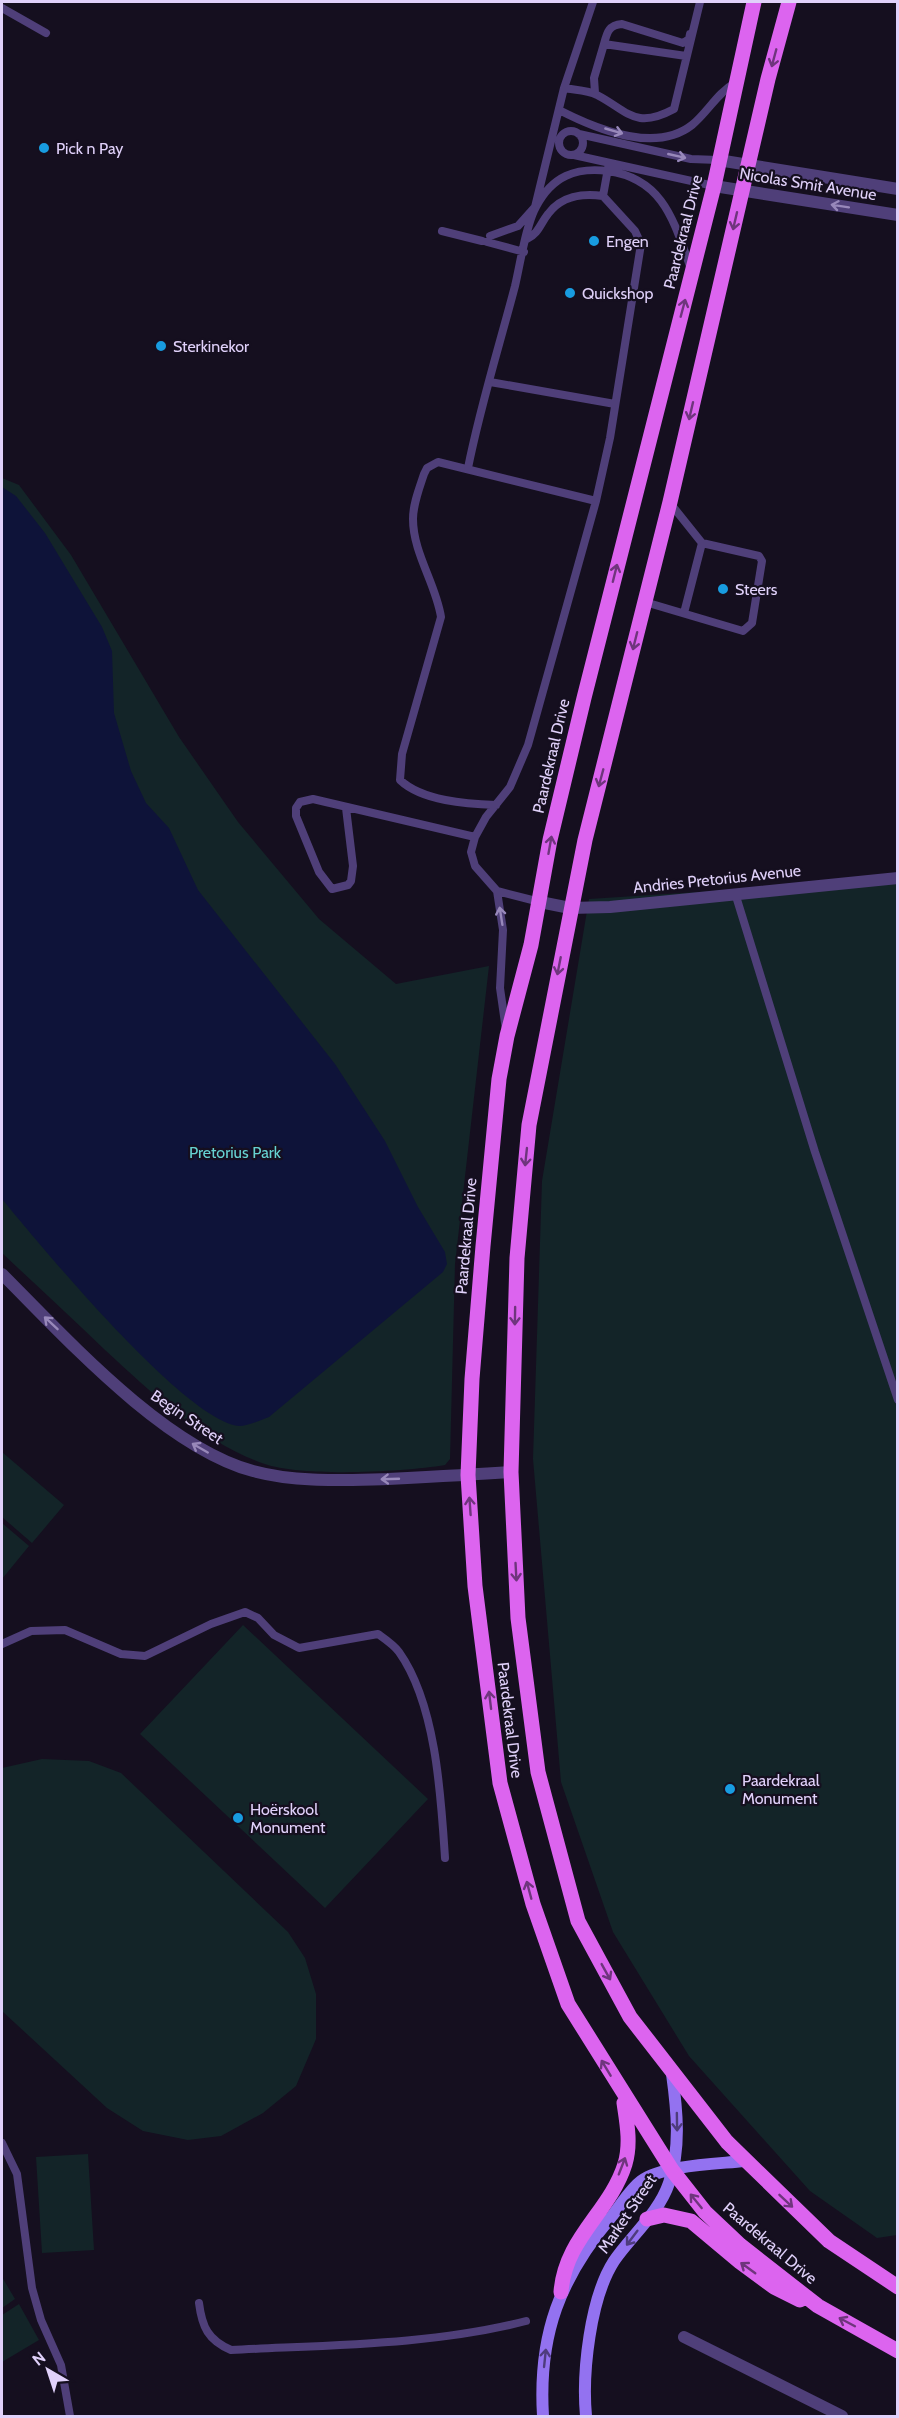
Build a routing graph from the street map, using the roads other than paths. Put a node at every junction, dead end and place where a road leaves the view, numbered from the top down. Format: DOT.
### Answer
graph roads {
  1 [pos="592,2"];
  2 [pos="699,2"];
  3 [pos="754,2"];
  4 [pos="789,2"];
  5 [pos="2,8"];
  6 [pos="46,33"];
  7 [pos="603,44"];
  8 [pos="686,56"];
  9 [pos="735,83"];
  10 [pos="564,88"];
  11 [pos="595,93"];
  12 [pos="559,110"];
  13 [pos="579,134"];
  14 [pos="556,139"];
  15 [pos="561,151"];
  16 [pos="574,155"];
  17 [pos="718,160"];
  18 [pos="750,164"];
  19 [pos="608,167"];
  20 [pos="586,169"];
  21 [pos="714,186"];
  22 [pos="897,189"];
  23 [pos="742,191"];
  24 [pos="603,196"];
  25 [pos="535,207"];
  26 [pos="897,215"];
  27 [pos="442,231"];
  28 [pos="527,239"];
  29 [pos="486,240"];
  30 [pos="524,252"];
  31 [pos="692,272"];
  32 [pos="490,382"];
  33 [pos="615,404"];
  34 [pos="468,468"];
  35 [pos="596,501"];
  36 [pos="670,502"];
  37 [pos="702,543"];
  38 [pos="645,602"];
  39 [pos="684,613"];
  40 [pos="496,805"];
  41 [pos="346,808"];
  42 [pos="475,837"];
  43 [pos="897,878"];
  44 [pos="497,891"];
  45 [pos="735,893"];
  46 [pos="540,902"];
  47 [pos="570,908"];
  48 [pos="507,1036"];
  49 [pos="2,1274"];
  50 [pos="897,1400"];
  51 [pos="511,1472"];
  52 [pos="468,1476"];
  53 [pos="2,1644"];
  54 [pos="445,1858"];
  55 [pos="672,2074"];
  56 [pos="622,2094"];
  57 [pos="2,2143"];
  58 [pos="744,2161"];
  59 [pos="672,2170"];
  60 [pos="646,2219"];
  61 [pos="897,2287"];
  62 [pos="561,2292"];
  63 [pos="199,2303"];
  64 [pos="818,2306"];
  65 [pos="526,2321"];
  66 [pos="684,2337"];
  67 [pos="897,2351"];
  68 [pos="70,2416"];
  69 [pos="543,2416"];
  70 [pos="586,2416"];
  71 [pos="842,2416"];
  1 -- 10 [label="lane"];
  2 -- 7 [label="lane"];
  2 -- 8 [label="lane"];
  3 -- 9 [label="main road, Paardekraal Drive"];
  4 -- 18 [label="main road, Paardekraal Drive, one-way"];
  5 -- 6 [label="lane"];
  7 -- 8 [label="lane"];
  7 -- 11 [label="lane"];
  8 -- 11 [label="lane"];
  12 -- 9 [label="lane, one-way"];
  9 -- 17 [label="main road, Paardekraal Drive"];
  10 -- 11 [label="lane"];
  10 -- 12 [label="lane"];
  12 -- 14 [label="lane"];
  13 -- 14 [label="lane"];
  13 -- 16 [label="lane"];
  13 -- 17 [label="lane, one-way"];
  14 -- 15 [label="lane"];
  14 -- 25 [label="lane"];
  15 -- 16 [label="lane"];
  15 -- 20 [label="lane"];
  16 -- 19 [label="lane"];
  17 -- 18 [label="street, Nicolas Smit Avenue"];
  17 -- 21 [label="main road, Paardekraal Drive"];
  18 -- 22 [label="street, Nicolas Smit Avenue"];
  18 -- 23 [label="main road, Paardekraal Drive"];
  19 -- 20 [label="lane"];
  19 -- 21 [label="lane"];
  19 -- 24 [label="lane"];
  19 -- 31 [label="lane"];
  20 -- 25 [label="lane"];
  21 -- 23 [label="street, Nicolas Smit Avenue"];
  21 -- 31 [label="main road, Paardekraal Drive"];
  26 -- 23 [label="street, Nicolas Smit Avenue, one-way"];
  23 -- 36 [label="main road, Paardekraal Drive, one-way"];
  24 -- 28 [label="lane"];
  24 -- 33 [label="lane"];
  25 -- 28 [label="lane"];
  25 -- 29 [label="lane"];
  27 -- 29 [label="lane"];
  28 -- 30 [label="lane"];
  29 -- 30 [label="lane"];
  30 -- 32 [label="lane"];
  46 -- 31 [label="main road, Paardekraal Drive, one-way"];
  32 -- 33 [label="lane"];
  32 -- 34 [label="lane"];
  33 -- 35 [label="lane"];
  34 -- 35 [label="lane"];
  34 -- 40 [label="lane"];
  35 -- 40 [label="lane"];
  36 -- 37 [label="lane"];
  36 -- 38 [label="main road, Paardekraal Drive"];
  37 -- 39 [label="lane"];
  37 -- 39 [label="lane"];
  38 -- 39 [label="lane"];
  38 -- 47 [label="main road, Paardekraal Drive, one-way"];
  40 -- 42 [label="lane"];
  41 -- 41 [label="lane"];
  41 -- 42 [label="lane"];
  42 -- 44 [label="lane"];
  43 -- 45 [label="street, Andries Pretorius Avenue"];
  44 -- 46 [label="lane"];
  48 -- 44 [label="lane, one-way"];
  45 -- 47 [label="street, Andries Pretorius Avenue"];
  45 -- 50 [label="lane"];
  46 -- 47 [label="street, Andries Pretorius Avenue"];
  46 -- 48 [label="main road, Paardekraal Drive"];
  47 -- 51 [label="main road, Paardekraal Drive, one-way"];
  48 -- 52 [label="main road, Paardekraal Drive"];
  52 -- 49 [label="street, Begin Street, one-way"];
  51 -- 52 [label="street, Begin Street"];
  51 -- 55 [label="main road, Paardekraal Drive, one-way"];
  56 -- 52 [label="main road, Paardekraal Drive, one-way"];
  53 -- 54 [label="lane"];
  55 -- 58 [label="main road, Paardekraal Drive"];
  55 -- 59 [label="street, Market Street, one-way"];
  56 -- 59 [label="main road, Paardekraal Drive"];
  62 -- 56 [label="main road, one-way"];
  57 -- 68 [label="lane"];
  58 -- 59 [label="street, Market Street"];
  58 -- 61 [label="main road, Paardekraal Drive, one-way"];
  59 -- 60 [label="street, Market Street"];
  59 -- 62 [label="street, Market Street"];
  64 -- 59 [label="main road, Paardekraal Drive, one-way"];
  64 -- 60 [label="main road, one-way"];
  60 -- 70 [label="street, Market Street, one-way"];
  69 -- 62 [label="street, Market Street, one-way"];
  63 -- 65 [label="lane"];
  67 -- 64 [label="main road, Paardekraal Drive, one-way"];
  66 -- 71 [label="street"];
}
